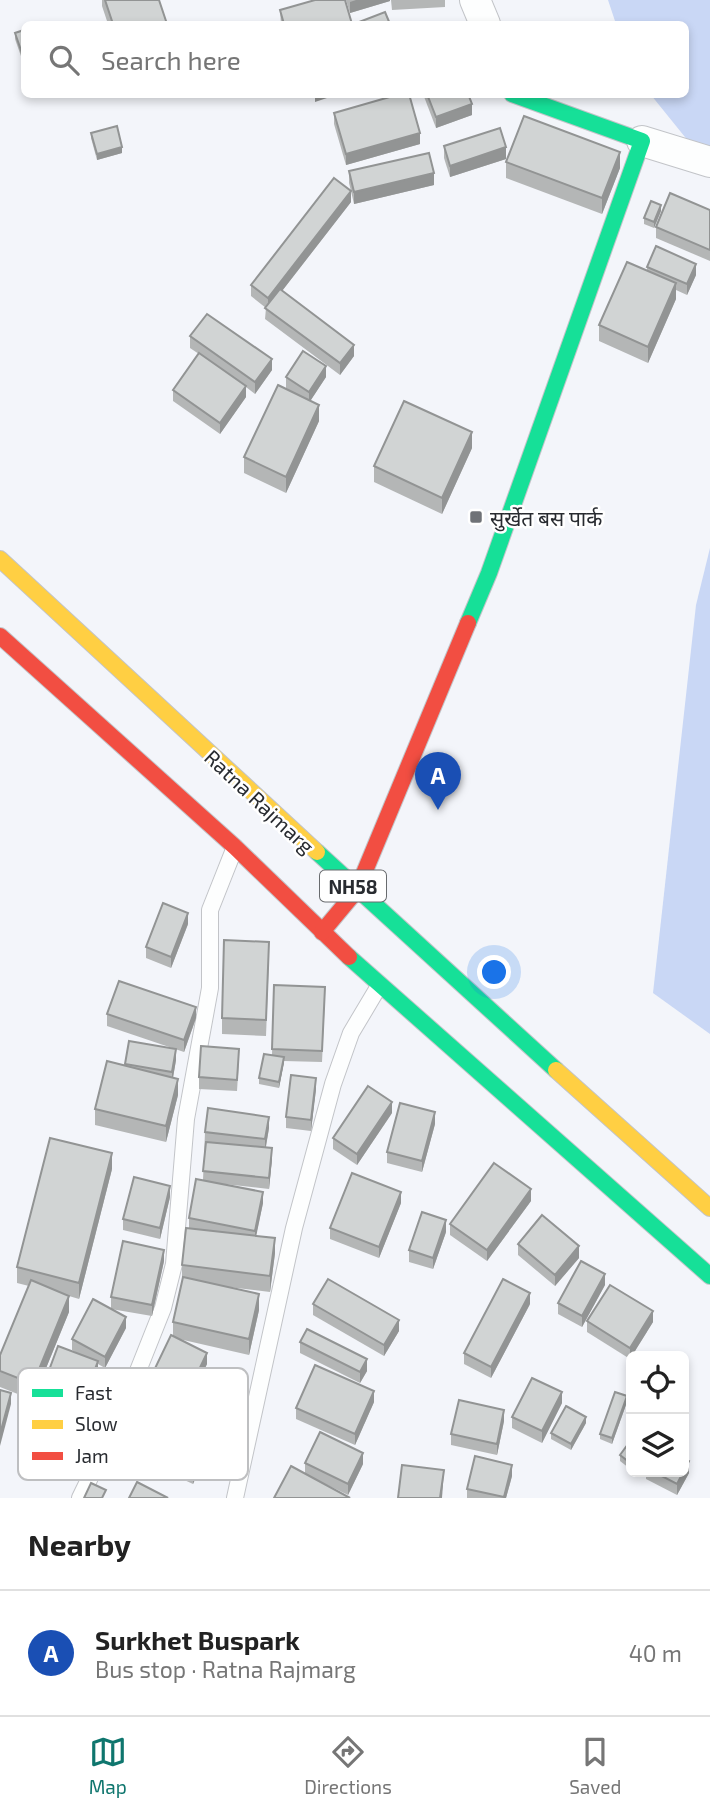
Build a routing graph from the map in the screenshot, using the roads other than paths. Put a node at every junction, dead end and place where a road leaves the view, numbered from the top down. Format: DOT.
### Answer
graph roads {
  1 [pos="475,0"];
  2 [pos="484,21"];
  3 [pos="523,98"];
  4 [pos="642,141"];
  5 [pos="710,162"];
  6 [pos="0,559"];
  7 [pos="0,636"];
  8 [pos="234,847"];
  9 [pos="357,890"];
  10 [pos="322,932"];
  11 [pos="379,986"];
  12 [pos="710,1208"];
  13 [pos="710,1276"];
  14 [pos="139,1368"];
  15 [pos="248,1439"];
  16 [pos="89,1480"];
  17 [pos="239,1480"];
  18 [pos="80,1498"];
  19 [pos="235,1498"];
  1 -- 2 [label="street"];
  3 -- 4 [label="main road"];
  4 -- 5 [label="street"];
  4 -- 9 [label="main road"];
  6 -- 9 [label="main road, Ratna Rajmarg / NH58"];
  7 -- 8 [label="main road, NH58"];
  8 -- 10 [label="main road, NH58"];
  8 -- 14 [label="lane"];
  9 -- 10 [label="main road"];
  9 -- 12 [label="main road, Ratna Rajmarg / NH58"];
  10 -- 11 [label="main road, NH58"];
  11 -- 13 [label="main road, NH58"];
  11 -- 15 [label="lane"];
  16 -- 18 [label="lane"];
  17 -- 19 [label="lane"];
}
